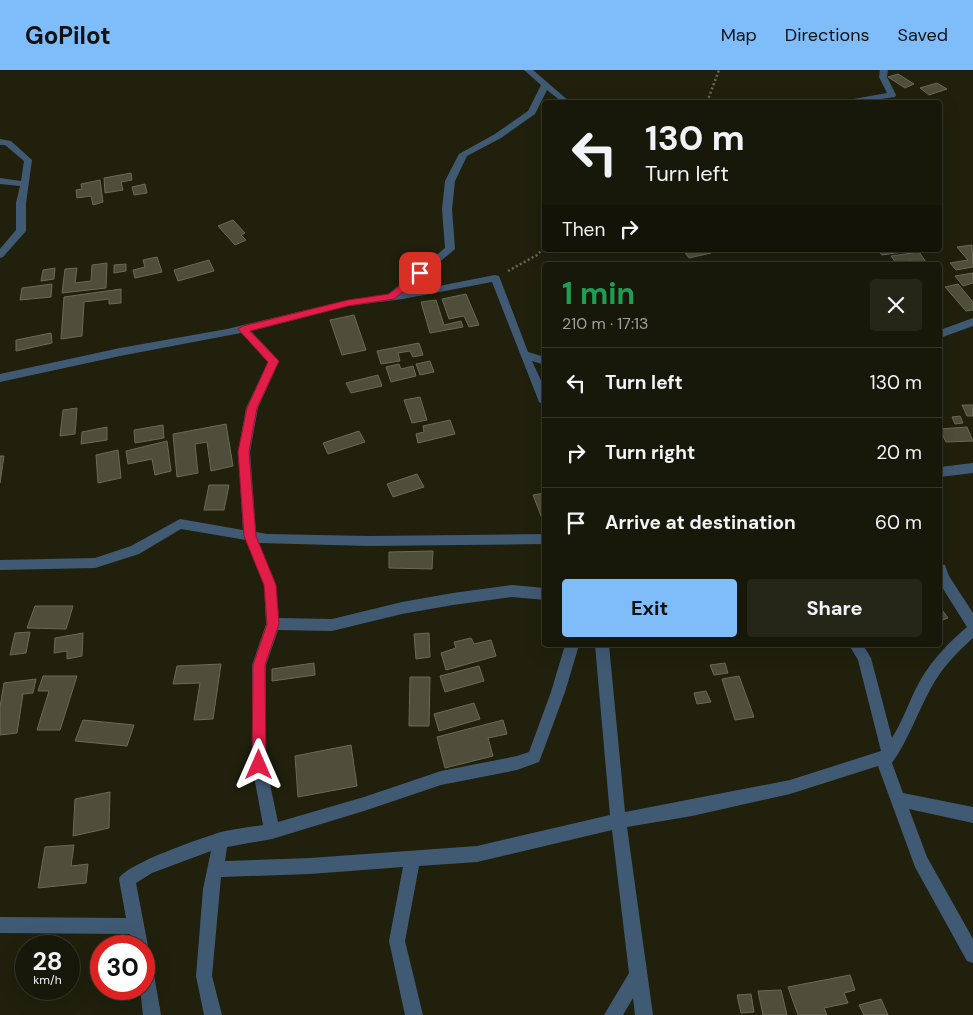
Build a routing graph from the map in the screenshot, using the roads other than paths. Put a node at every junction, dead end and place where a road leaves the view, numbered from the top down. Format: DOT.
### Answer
graph roads {
  1 [pos="528,70"];
  2 [pos="884,70"];
  3 [pos="545,85"];
  4 [pos="564,100"];
  5 [pos="861,100"];
  6 [pos="0,142"];
  7 [pos="0,181"];
  8 [pos="25,184"];
  9 [pos="2,251"];
  10 [pos="391,297"];
  11 [pos="973,322"];
  12 [pos="243,329"];
  13 [pos="942,333"];
  14 [pos="524,354"];
  15 [pos="542,361"];
  16 [pos="0,378"];
  17 [pos="542,395"];
  18 [pos="973,468"];
  19 [pos="942,472"];
  20 [pos="250,536"];
  21 [pos="542,539"];
  22 [pos="0,565"];
  23 [pos="942,574"];
  24 [pos="542,594"];
  25 [pos="273,624"];
  26 [pos="973,625"];
  27 [pos="973,630"];
  28 [pos="571,647"];
  29 [pos="602,647"];
  30 [pos="857,647"];
  31 [pos="889,755"];
  32 [pos="898,799"];
  33 [pos="973,816"];
  34 [pos="618,821"];
  35 [pos="272,830"];
  36 [pos="221,840"];
  37 [pos="413,858"];
  38 [pos="215,869"];
  39 [pos="0,925"];
  40 [pos="136,926"];
  41 [pos="138,935"];
  42 [pos="973,955"];
  43 [pos="638,974"];
  44 [pos="150,1000"];
  45 [pos="152,1015"];
  46 [pos="213,1015"];
  47 [pos="414,1015"];
  48 [pos="613,1015"];
  49 [pos="644,1015"];
  1 -- 3 [label="street"];
  2 -- 5 [label="street"];
  3 -- 4 [label="street"];
  3 -- 10 [label="street"];
  6 -- 8 [label="street"];
  7 -- 8 [label="street"];
  8 -- 9 [label="street"];
  10 -- 12 [label="street"];
  10 -- 14 [label="street"];
  11 -- 13 [label="street"];
  12 -- 16 [label="street"];
  12 -- 20 [label="street"];
  14 -- 15 [label="street"];
  14 -- 17 [label="street"];
  18 -- 19 [label="street"];
  20 -- 21 [label="street"];
  20 -- 22 [label="street"];
  20 -- 25 [label="street"];
  23 -- 26 [label="street"];
  24 -- 25 [label="street"];
  25 -- 35 [label="street"];
  27 -- 31 [label="street"];
  28 -- 35 [label="street"];
  29 -- 34 [label="street"];
  30 -- 31 [label="street"];
  31 -- 32 [label="street"];
  31 -- 34 [label="street"];
  32 -- 33 [label="street"];
  32 -- 42 [label="street"];
  34 -- 37 [label="street"];
  34 -- 43 [label="street"];
  35 -- 36 [label="street"];
  36 -- 38 [label="street"];
  36 -- 40 [label="street"];
  37 -- 38 [label="street"];
  37 -- 47 [label="street"];
  38 -- 46 [label="street"];
  39 -- 40 [label="street"];
  40 -- 41 [label="street"];
  43 -- 48 [label="street"];
  43 -- 49 [label="street"];
  44 -- 45 [label="street"];
}
